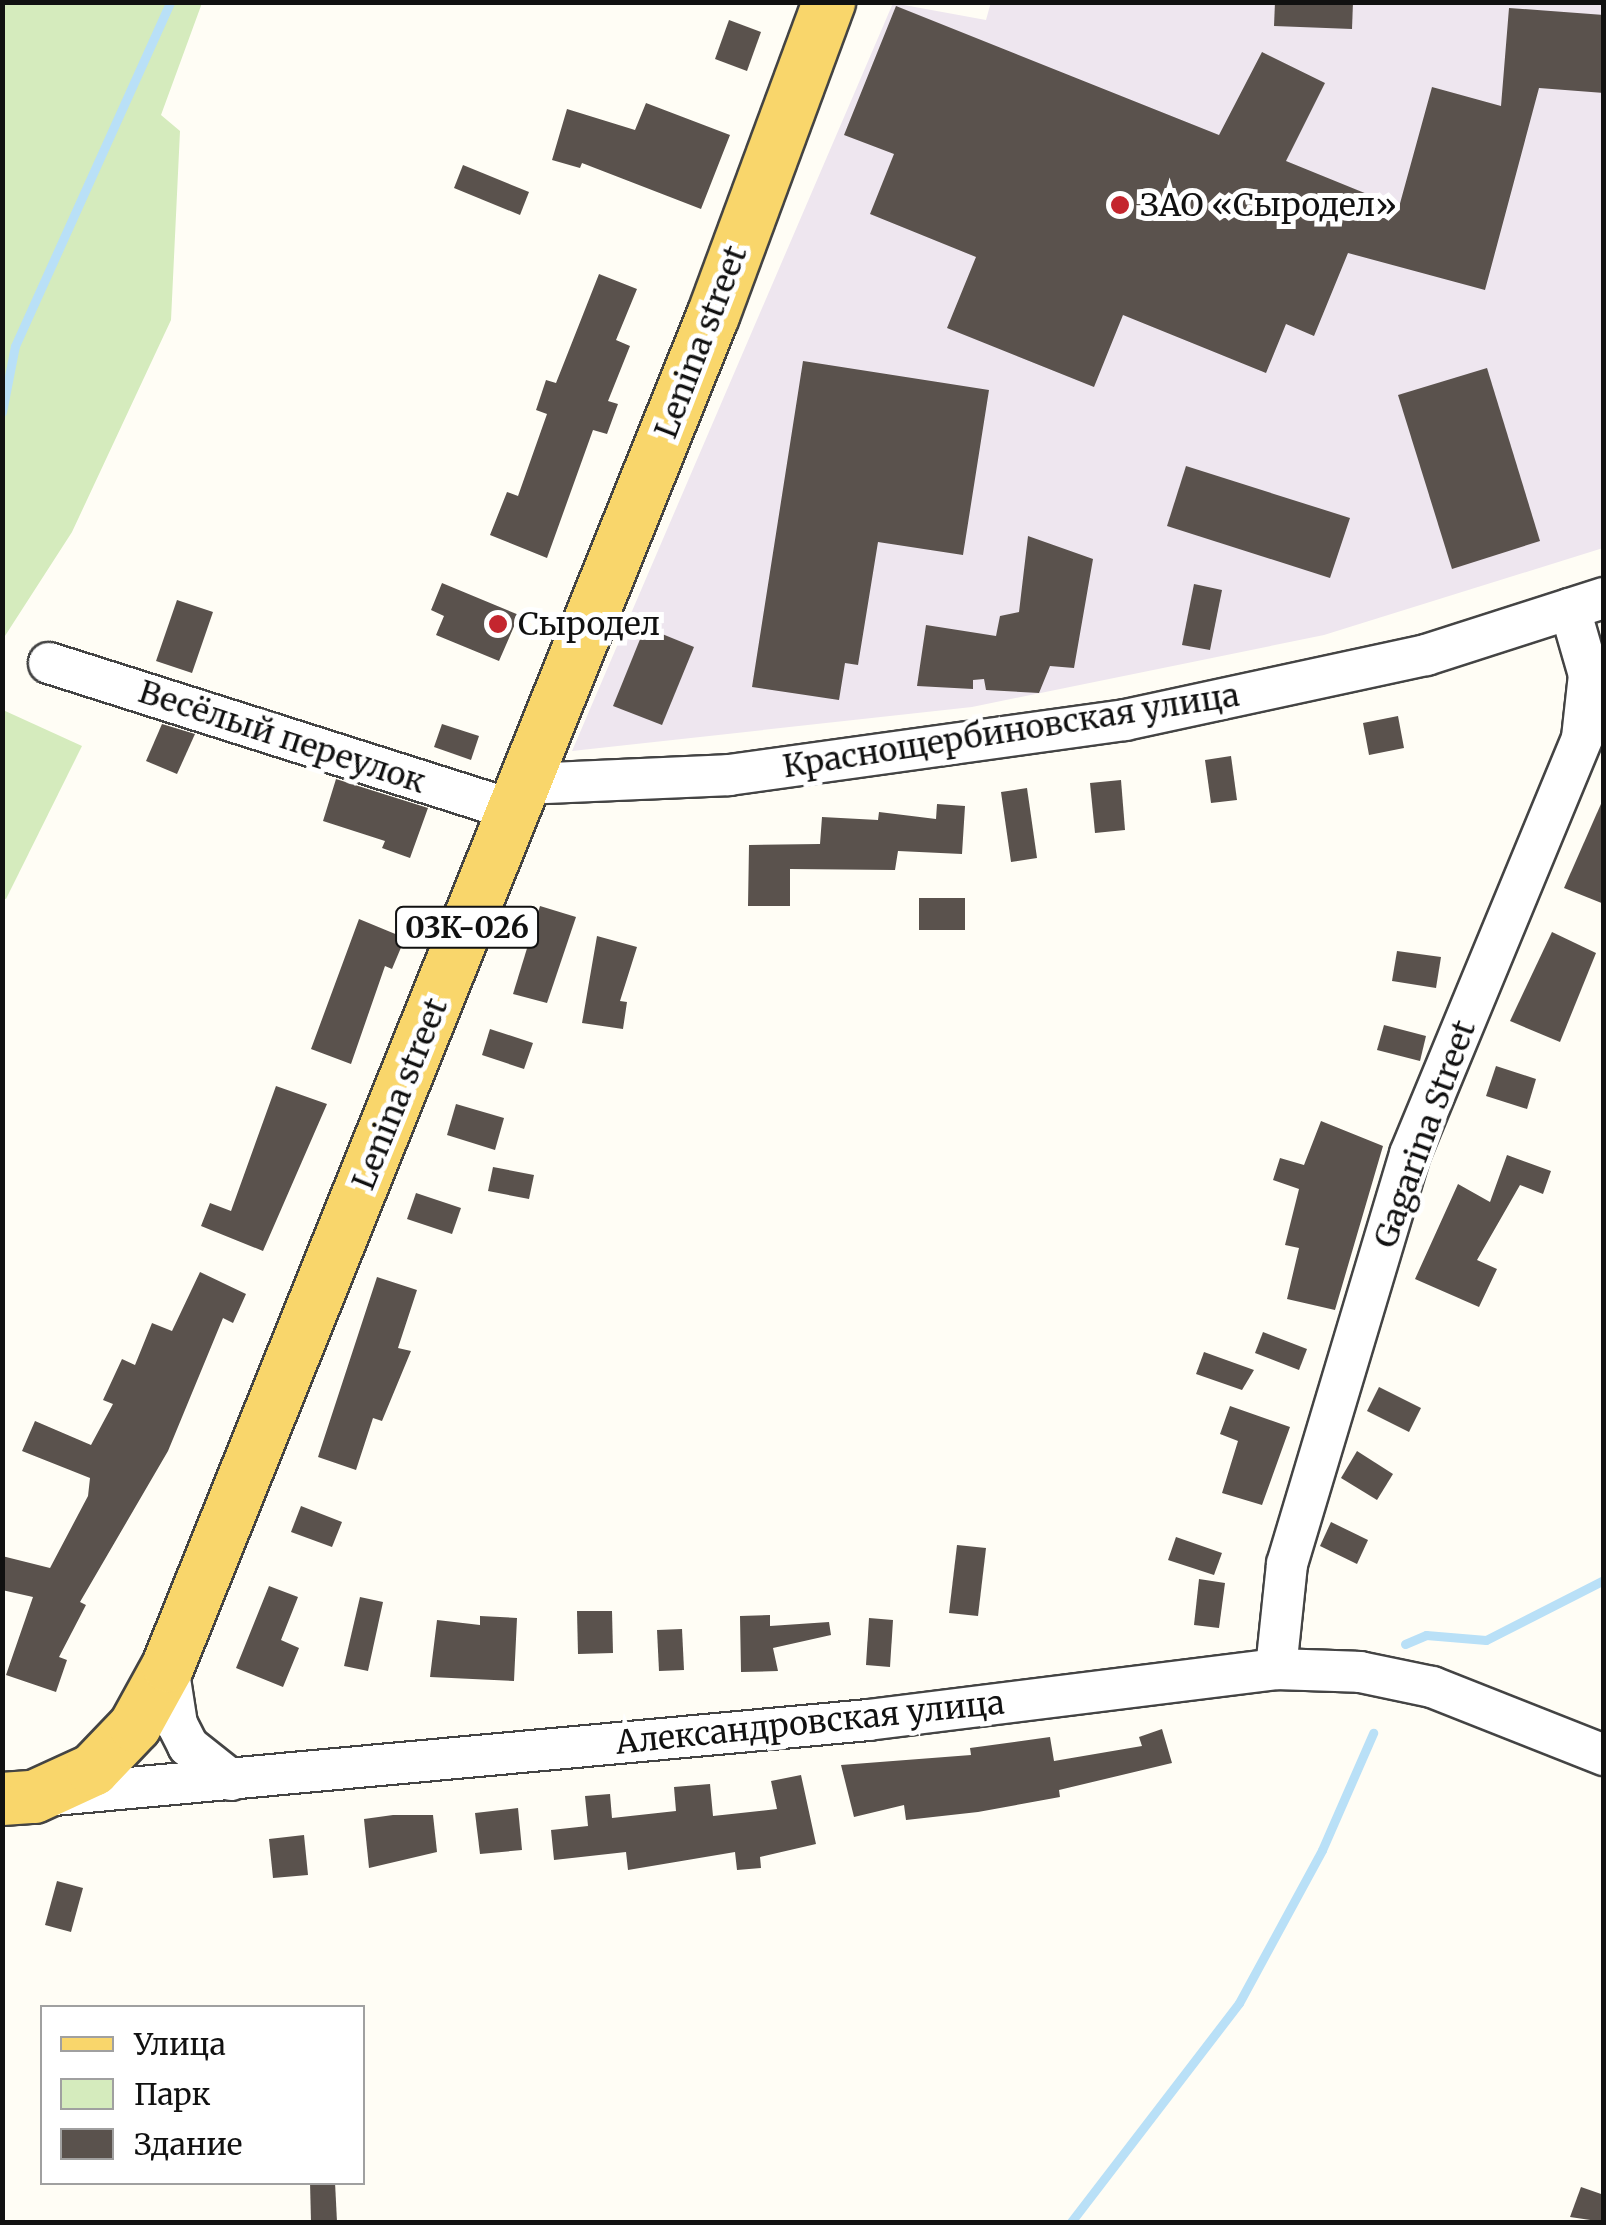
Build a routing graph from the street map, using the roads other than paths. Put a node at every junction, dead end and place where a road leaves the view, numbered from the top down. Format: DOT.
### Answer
graph roads {
  1 [pos="829,2"];
  2 [pos="1587,603"];
  3 [pos="49,663"];
  4 [pos="520,797"];
  5 [pos="168,1666"];
  6 [pos="1276,1669"];
  7 [pos="1604,1755"];
  8 [pos="231,1780"];
  9 [pos="18,1798"];
  1 -- 4 [label="main road, Lenina street / 03К-026"];
  2 -- 4 [label="street, Краснощербиновская улица"];
  2 -- 6 [label="street, Gagarina Street"];
  3 -- 4 [label="street, Весёлый переулок"];
  4 -- 5 [label="main road, Lenina street / 03К-026"];
  5 -- 8 [label="street"];
  5 -- 9 [label="main road, Lenina street / 03К-026"];
  6 -- 7 [label="street, Александровская улица"];
  6 -- 8 [label="street, Александровская улица"];
  8 -- 9 [label="street, Александровская улица"];
}
